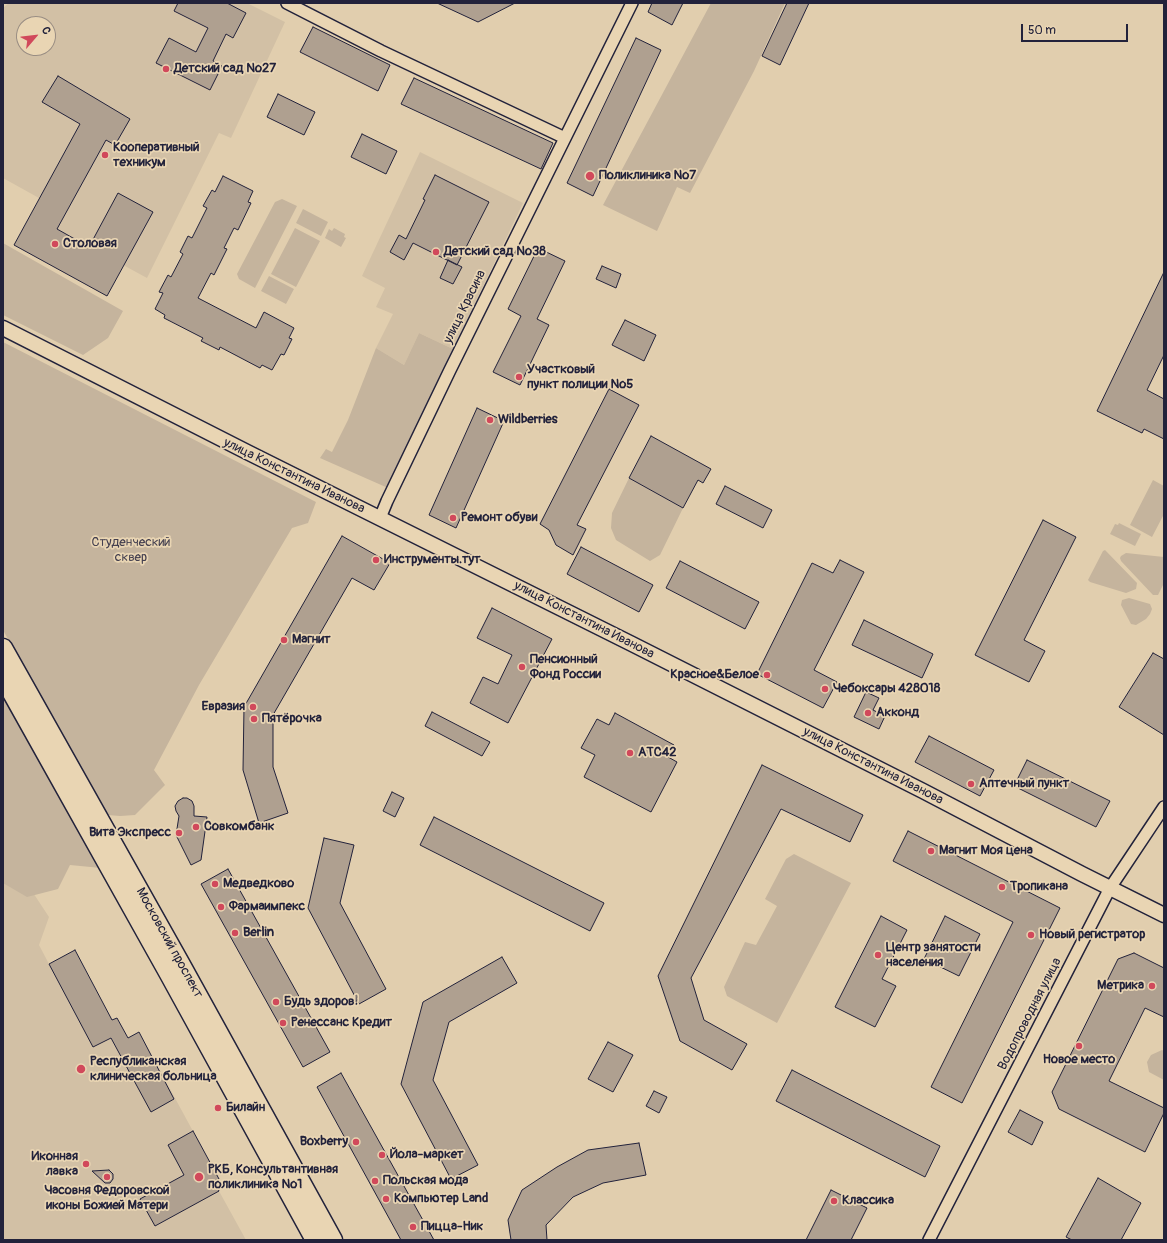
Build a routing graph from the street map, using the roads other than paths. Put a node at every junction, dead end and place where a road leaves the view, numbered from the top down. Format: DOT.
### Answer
graph roads {
  1 [pos="287,3"];
  2 [pos="632,3"];
  3 [pos="565,138"];
  4 [pos="3,328"];
  5 [pos="380,518"];
  6 [pos="3,648"];
  7 [pos="3,677"];
  8 [pos="1164,806"];
  9 [pos="1110,888"];
  10 [pos="1164,915"];
  11 [pos="315,1240"];
  12 [pos="333,1240"];
  13 [pos="929,1240"];
  1 -- 3 [label="street"];
  2 -- 3 [label="street, улица Красина"];
  3 -- 5 [label="street, улица Красина"];
  4 -- 5 [label="street, улица Константина Иванова"];
  5 -- 9 [label="street, улица Константина Иванова"];
  6 -- 12 [label="main road, Московский проспект"];
  7 -- 11 [label="main road, Московский проспект"];
  8 -- 9 [label="street, Водопроводная улица"];
  9 -- 10 [label="street, улица Константина Иванова"];
  9 -- 13 [label="street, Водопроводная улица"];
}
